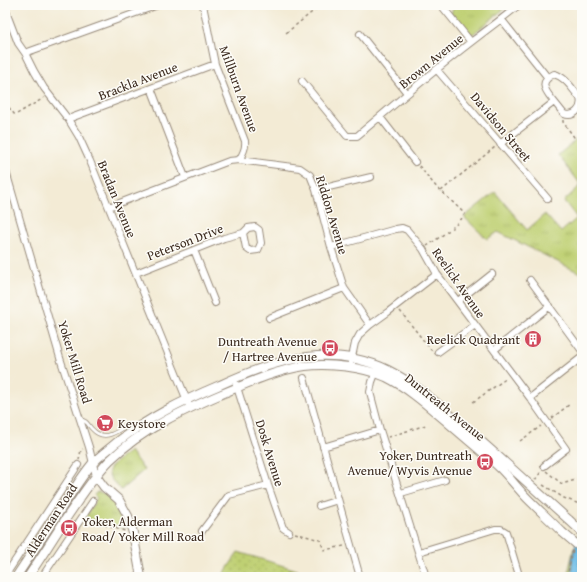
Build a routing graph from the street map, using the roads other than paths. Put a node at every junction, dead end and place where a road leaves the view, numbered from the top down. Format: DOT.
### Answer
graph roads {
  1 [pos="158,5"];
  2 [pos="203,5"];
  3 [pos="519,5"];
  4 [pos="444,6"];
  5 [pos="5,9"];
  6 [pos="502,20"];
  7 [pos="360,34"];
  8 [pos="471,42"];
  9 [pos="25,54"];
  10 [pos="215,64"];
  11 [pos="438,70"];
  12 [pos="548,78"];
  13 [pos="302,80"];
  14 [pos="151,88"];
  15 [pos="407,94"];
  16 [pos="554,102"];
  17 [pos="380,117"];
  18 [pos="68,119"];
  19 [pos="500,144"];
  20 [pos="239,160"];
  21 [pos="415,162"];
  22 [pos="5,168"];
  23 [pos="185,177"];
  24 [pos="371,177"];
  25 [pos="316,190"];
  26 [pos="548,199"];
  27 [pos="109,207"];
  28 [pos="243,233"];
  29 [pos="331,247"];
  30 [pos="194,250"];
  31 [pos="136,273"];
  32 [pos="437,274"];
  33 [pos="492,274"];
  34 [pos="530,280"];
  35 [pos="344,288"];
  36 [pos="458,301"];
  37 [pos="215,303"];
  38 [pos="550,306"];
  39 [pos="269,318"];
  40 [pos="370,324"];
  41 [pos="475,325"];
  42 [pos="494,350"];
  43 [pos="582,351"];
  44 [pos="438,352"];
  45 [pos="582,357"];
  46 [pos="351,358"];
  47 [pos="350,367"];
  48 [pos="377,370"];
  49 [pos="235,378"];
  50 [pos="304,378"];
  51 [pos="238,387"];
  52 [pos="530,398"];
  53 [pos="186,400"];
  54 [pos="190,408"];
  55 [pos="80,420"];
  56 [pos="124,427"];
  57 [pos="380,430"];
  58 [pos="323,447"];
  59 [pos="93,463"];
  60 [pos="78,465"];
  61 [pos="544,469"];
  62 [pos="96,476"];
  63 [pos="445,480"];
  64 [pos="268,484"];
  65 [pos="400,493"];
  66 [pos="56,499"];
  67 [pos="338,500"];
  68 [pos="93,501"];
  69 [pos="64,504"];
  70 [pos="319,506"];
  71 [pos="202,531"];
  72 [pos="289,532"];
  73 [pos="582,532"];
  74 [pos="582,549"];
  75 [pos="419,552"];
  76 [pos="5,576"];
  77 [pos="16,577"];
  78 [pos="28,577"];
  79 [pos="42,577"];
  80 [pos="141,577"];
  81 [pos="360,577"];
  82 [pos="426,577"];
  83 [pos="518,577"];
  1 -- 9 [label="street"];
  2 -- 10 [label="street, Millburn Avenue"];
  3 -- 6 [label="street, Brown Avenue"];
  4 -- 8 [label="street"];
  5 -- 9 [label="street, Bradan Avenue"];
  6 -- 8 [label="street, Brown Avenue"];
  6 -- 12 [label="street"];
  7 -- 15 [label="street"];
  8 -- 11 [label="street, Brown Avenue"];
  9 -- 18 [label="street, Bradan Avenue"];
  10 -- 14 [label="street, Brackla Avenue"];
  10 -- 20 [label="street, Millburn Avenue"];
  11 -- 15 [label="street, Brown Avenue"];
  11 -- 19 [label="street, Davidson Street"];
  12 -- 16 [label="street"];
  12 -- 16 [label="street"];
  13 -- 17 [label="street, Brown Avenue"];
  14 -- 18 [label="street, Brackla Avenue"];
  14 -- 23 [label="street"];
  15 -- 17 [label="street, Brown Avenue"];
  16 -- 19 [label="street"];
  17 -- 21 [label="street"];
  18 -- 27 [label="street, Bradan Avenue"];
  19 -- 26 [label="street, Davidson Street"];
  20 -- 23 [label="street"];
  20 -- 25 [label="street, Riddon Avenue"];
  22 -- 55 [label="street, Yoker Mill Road"];
  23 -- 27 [label="street"];
  24 -- 25 [label="street"];
  25 -- 29 [label="street, Riddon Avenue"];
  27 -- 31 [label="street, Bradan Avenue"];
  28 -- 30 [label="street, Peterson Drive"];
  29 -- 32 [label="street, Reelick Avenue"];
  29 -- 35 [label="street, Riddon Avenue"];
  30 -- 31 [label="street, Peterson Drive"];
  30 -- 37 [label="street"];
  31 -- 53 [label="street, Bradan Avenue"];
  32 -- 36 [label="street, Reelick Avenue"];
  32 -- 40 [label="street"];
  33 -- 36 [label="street"];
  34 -- 38 [label="street"];
  35 -- 39 [label="street"];
  35 -- 40 [label="street, Riddon Avenue"];
  36 -- 41 [label="street, Reelick Avenue"];
  38 -- 42 [label="street"];
  38 -- 43 [label="street"];
  40 -- 46 [label="street"];
  41 -- 42 [label="street, Reelick Avenue"];
  41 -- 44 [label="street"];
  42 -- 52 [label="street, Reelick Avenue"];
  45 -- 52 [label="street"];
  46 -- 47 [label="street"];
  46 -- 48 [label="street, Duntreath Avenue"];
  46 -- 49 [label="street, Duntreath Avenue"];
  47 -- 48 [label="street, Duntreath Avenue"];
  47 -- 51 [label="street, Duntreath Avenue"];
  48 -- 57 [label="street"];
  48 -- 73 [label="street, Duntreath Avenue, bridge"];
  48 -- 74 [label="street, Duntreath Avenue, bridge"];
  49 -- 51 [label="street, Dosk Avenue"];
  49 -- 53 [label="street, Duntreath Avenue"];
  50 -- 58 [label="street"];
  51 -- 54 [label="street, Duntreath Avenue"];
  51 -- 64 [label="street, Dosk Avenue"];
  52 -- 61 [label="street, Reelick Avenue"];
  53 -- 54 [label="street, Bradan Avenue"];
  53 -- 59 [label="street, Duntreath Avenue"];
  54 -- 62 [label="street, Duntreath Avenue"];
  55 -- 56 [label="lane"];
  55 -- 59 [label="street, Yoker Mill Road"];
  57 -- 58 [label="street"];
  57 -- 65 [label="street"];
  58 -- 67 [label="street"];
  59 -- 62 [label="street, Yoker Mill Road"];
  59 -- 69 [label="street, Alderman Road"];
  60 -- 66 [label="street, Alderman Road"];
  62 -- 78 [label="street, Alderman Road"];
  62 -- 80 [label="street, Yoker Mill Road"];
  63 -- 65 [label="street"];
  64 -- 71 [label="street"];
  64 -- 72 [label="street, Dosk Avenue"];
  65 -- 75 [label="street"];
  66 -- 69 [label="street, Alderman Road"];
  66 -- 76 [label="street, Alderman Road"];
  67 -- 70 [label="street"];
  67 -- 81 [label="street"];
  68 -- 79 [label="street, Alderman Road"];
  69 -- 77 [label="street, Alderman Road"];
  75 -- 82 [label="street"];
  75 -- 83 [label="street"];
}
